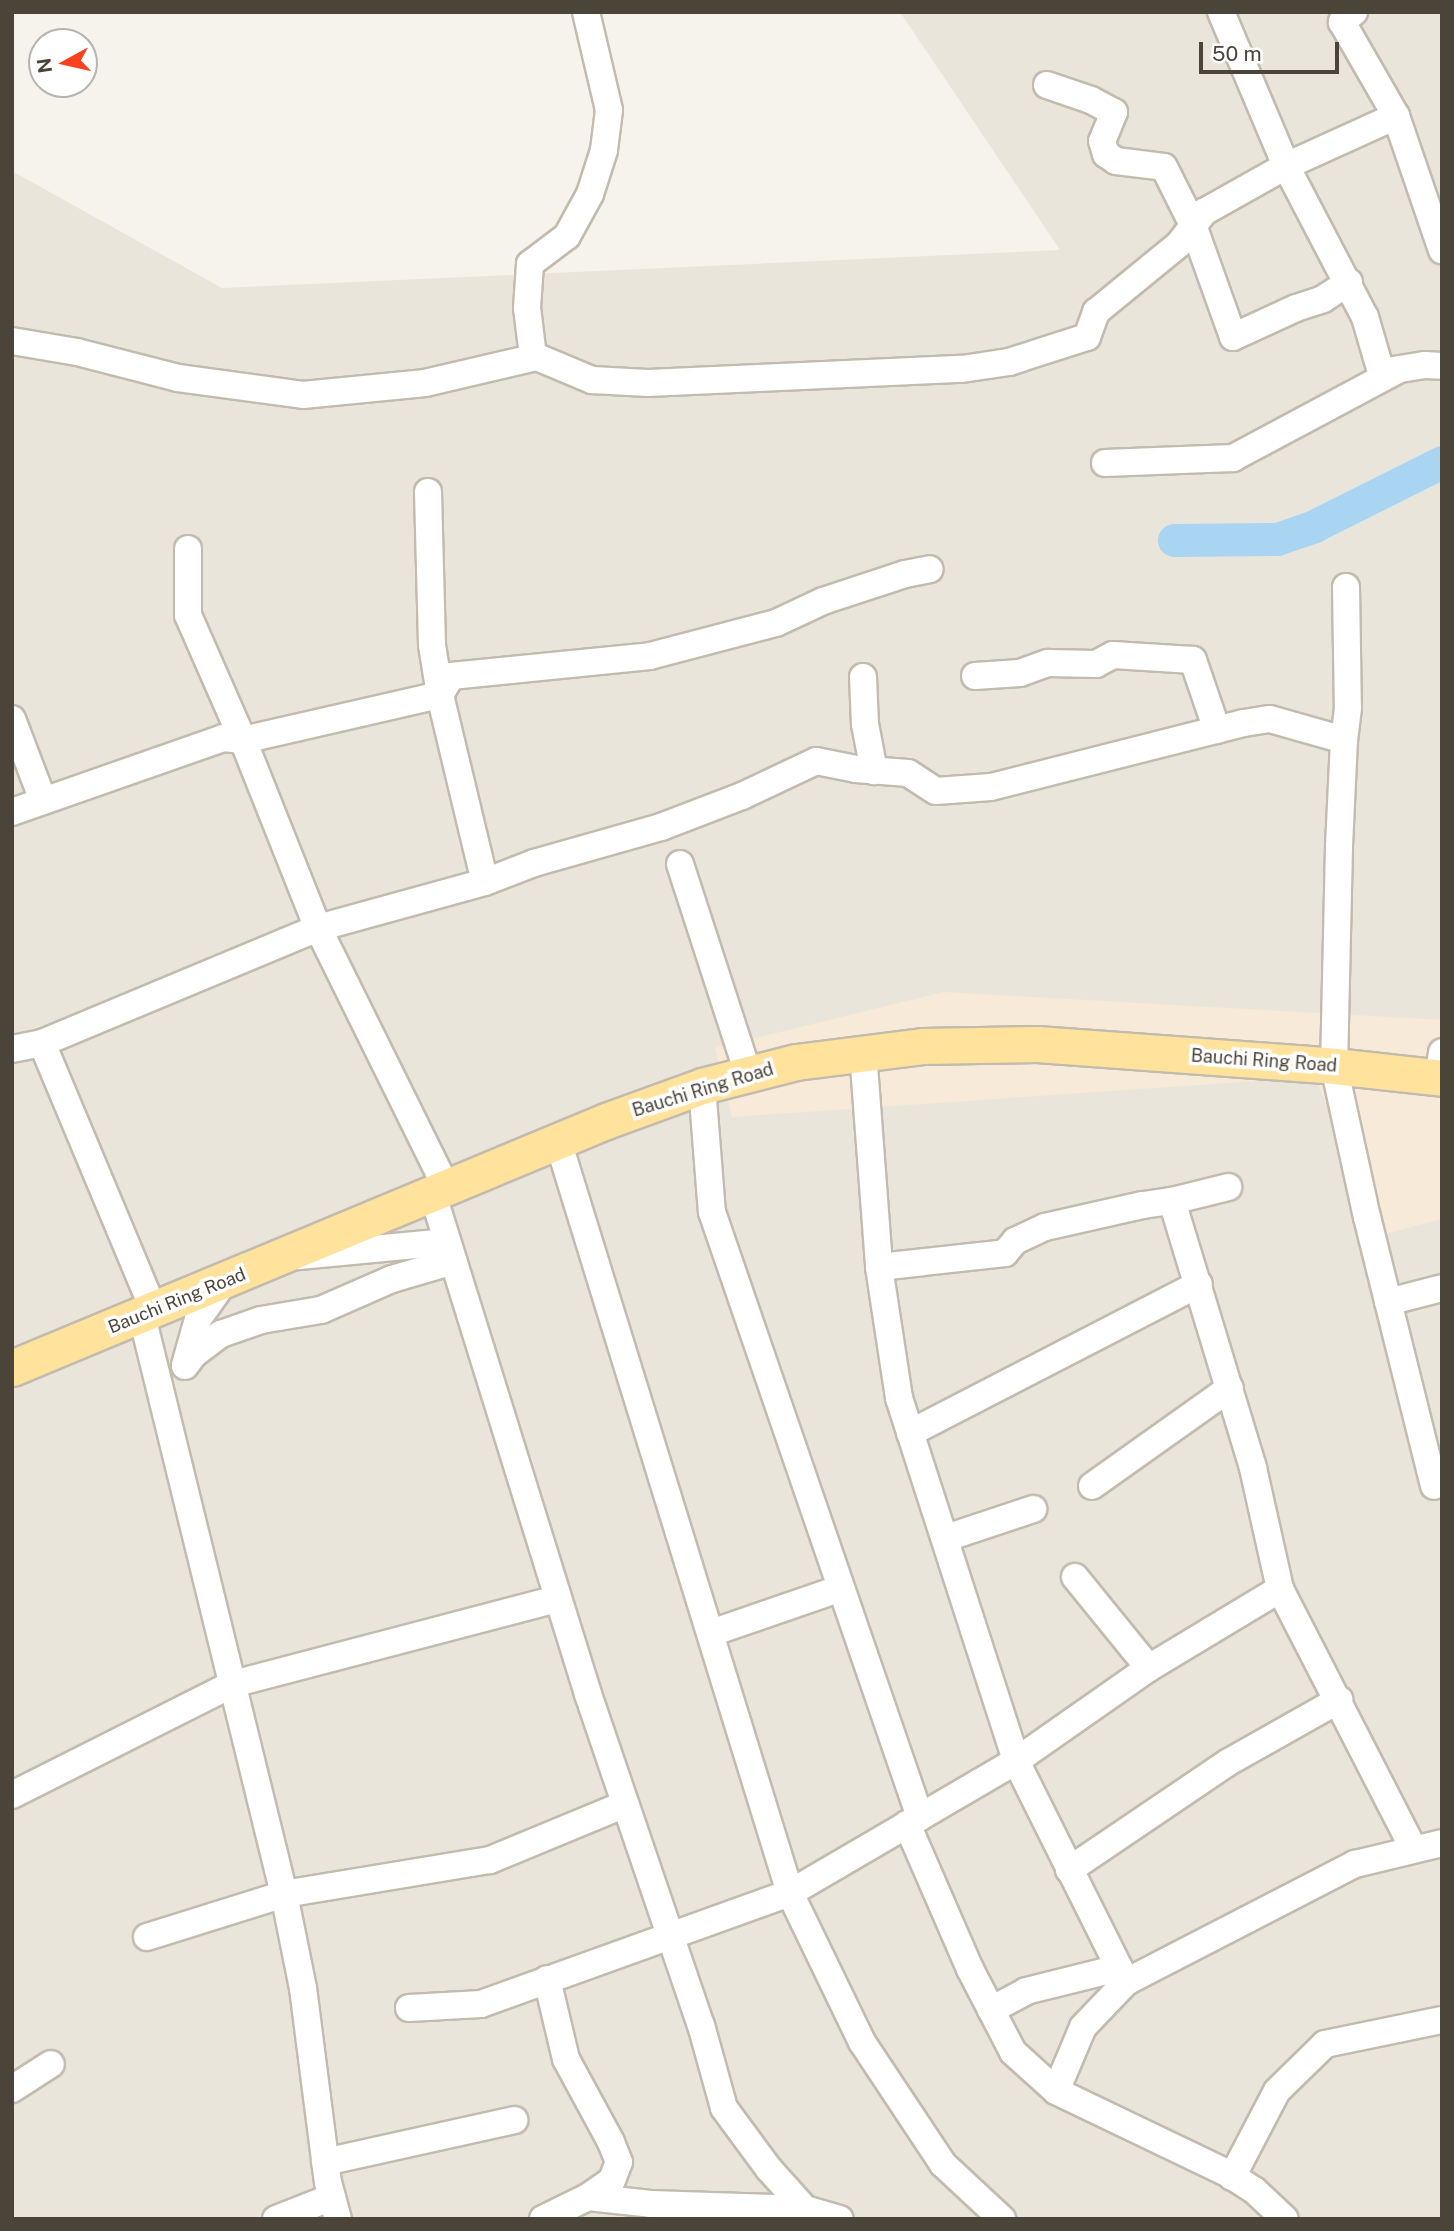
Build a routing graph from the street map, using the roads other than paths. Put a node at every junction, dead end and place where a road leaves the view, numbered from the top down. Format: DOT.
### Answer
graph roads {
  1 [pos="586,12"];
  2 [pos="1221,12"];
  3 [pos="1345,15"];
  4 [pos="1047,85"];
  5 [pos="1396,116"];
  6 [pos="1286,166"];
  7 [pos="1193,225"];
  8 [pos="1442,250"];
  9 [pos="1349,282"];
  10 [pos="12,341"];
  11 [pos="537,357"];
  12 [pos="1442,366"];
  13 [pos="1400,369"];
  14 [pos="1105,463"];
  15 [pos="428,492"];
  16 [pos="188,549"];
  17 [pos="930,569"];
  18 [pos="1346,587"];
  19 [pos="975,676"];
  20 [pos="863,677"];
  21 [pos="440,695"];
  22 [pos="12,719"];
  23 [pos="1217,730"];
  24 [pos="243,740"];
  25 [pos="1344,740"];
  26 [pos="874,771"];
  27 [pos="43,800"];
  28 [pos="12,812"];
  29 [pos="680,864"];
  30 [pos="485,882"];
  31 [pos="318,928"];
  32 [pos="42,1043"];
  33 [pos="12,1049"];
  34 [pos="863,1052"];
  35 [pos="1334,1066"];
  36 [pos="1441,1069"];
  37 [pos="748,1073"];
  38 [pos="702,1086"];
  39 [pos="558,1141"];
  40 [pos="1228,1187"];
  41 [pos="440,1192"];
  42 [pos="1172,1201"];
  43 [pos="450,1251"];
  44 [pos="284,1257"];
  45 [pos="879,1266"];
  46 [pos="224,1282"];
  47 [pos="1199,1284"];
  48 [pos="1442,1288"];
  49 [pos="1388,1302"];
  50 [pos="148,1313"];
  51 [pos="185,1366"];
  52 [pos="12,1368"];
  53 [pos="1230,1388"];
  54 [pos="168,1417"];
  55 [pos="910,1433"];
  56 [pos="1091,1486"];
  57 [pos="1434,1486"];
  58 [pos="1033,1509"];
  59 [pos="946,1538"];
  60 [pos="1075,1577"];
  61 [pos="839,1589"];
  62 [pos="1280,1589"];
  63 [pos="558,1599"];
  64 [pos="711,1633"];
  65 [pos="1149,1668"];
  66 [pos="233,1684"];
  67 [pos="1339,1700"];
  68 [pos="1016,1761"];
  69 [pos="12,1795"];
  70 [pos="625,1804"];
  71 [pos="914,1821"];
  72 [pos="1442,1843"];
  73 [pos="1413,1848"];
  74 [pos="1069,1870"];
  75 [pos="790,1893"];
  76 [pos="284,1894"];
  77 [pos="670,1935"];
  78 [pos="146,1937"];
  79 [pos="1122,1975"];
  80 [pos="547,1979"];
  81 [pos="409,2008"];
  82 [pos="991,2010"];
  83 [pos="1442,2020"];
  84 [pos="51,2064"];
  85 [pos="12,2089"];
  86 [pos="1056,2091"];
  87 [pos="514,2120"];
  88 [pos="325,2162"];
  89 [pos="1232,2177"];
  90 [pos="587,2197"];
  91 [pos="335,2208"];
  92 [pos="805,2208"];
  93 [pos="276,2219"];
  94 [pos="543,2219"];
  95 [pos="840,2219"];
  96 [pos="1002,2219"];
  97 [pos="1285,2219"];
  1 -- 11 [label="street"];
  2 -- 6 [label="street"];
  3 -- 5 [label="street"];
  4 -- 7 [label="street"];
  5 -- 6 [label="street"];
  5 -- 8 [label="street"];
  6 -- 7 [label="street"];
  6 -- 9 [label="street"];
  7 -- 9 [label="street"];
  7 -- 11 [label="street"];
  9 -- 13 [label="street"];
  10 -- 11 [label="street"];
  12 -- 13 [label="street"];
  13 -- 14 [label="street"];
  15 -- 21 [label="street"];
  16 -- 24 [label="street"];
  17 -- 21 [label="street"];
  18 -- 25 [label="street"];
  19 -- 23 [label="street"];
  20 -- 26 [label="street"];
  21 -- 24 [label="street"];
  21 -- 30 [label="street"];
  22 -- 27 [label="street"];
  23 -- 25 [label="street"];
  23 -- 26 [label="street"];
  24 -- 27 [label="street"];
  24 -- 31 [label="street"];
  25 -- 35 [label="street"];
  26 -- 30 [label="street"];
  27 -- 28 [label="street"];
  29 -- 37 [label="street"];
  30 -- 31 [label="street"];
  31 -- 32 [label="street"];
  31 -- 41 [label="street"];
  32 -- 33 [label="street"];
  32 -- 50 [label="street"];
  34 -- 35 [label="main road, Bauchi Ring Road"];
  34 -- 37 [label="main road, Bauchi Ring Road"];
  34 -- 45 [label="street"];
  35 -- 36 [label="main road, Bauchi Ring Road"];
  35 -- 49 [label="street"];
  37 -- 38 [label="main road, Bauchi Ring Road"];
  38 -- 39 [label="main road, Bauchi Ring Road"];
  38 -- 61 [label="street"];
  39 -- 41 [label="main road, Bauchi Ring Road"];
  39 -- 64 [label="street"];
  40 -- 42 [label="street"];
  41 -- 43 [label="street"];
  41 -- 44 [label="main road, Bauchi Ring Road"];
  42 -- 45 [label="street"];
  42 -- 47 [label="street"];
  43 -- 44 [label="street"];
  43 -- 51 [label="street"];
  43 -- 63 [label="street"];
  44 -- 46 [label="main road, Bauchi Ring Road"];
  45 -- 55 [label="street"];
  46 -- 50 [label="main road, Bauchi Ring Road"];
  46 -- 51 [label="street"];
  47 -- 53 [label="street"];
  47 -- 55 [label="street"];
  48 -- 49 [label="street"];
  49 -- 57 [label="street"];
  50 -- 52 [label="main road, Bauchi Ring Road"];
  50 -- 54 [label="street"];
  51 -- 54 [label="street"];
  53 -- 56 [label="street"];
  53 -- 62 [label="street"];
  54 -- 66 [label="street"];
  55 -- 59 [label="street"];
  58 -- 59 [label="street"];
  59 -- 68 [label="street"];
  60 -- 65 [label="street"];
  61 -- 64 [label="street"];
  61 -- 71 [label="street"];
  62 -- 65 [label="street"];
  62 -- 67 [label="street"];
  63 -- 66 [label="street"];
  63 -- 70 [label="street"];
  64 -- 75 [label="street"];
  65 -- 68 [label="street"];
  66 -- 69 [label="street"];
  66 -- 76 [label="street"];
  67 -- 73 [label="street"];
  67 -- 74 [label="street"];
  68 -- 71 [label="street"];
  68 -- 74 [label="street"];
  70 -- 76 [label="street"];
  70 -- 77 [label="street"];
  71 -- 75 [label="street"];
  71 -- 82 [label="street"];
  72 -- 73 [label="street"];
  73 -- 79 [label="street"];
  74 -- 79 [label="street"];
  75 -- 77 [label="street"];
  75 -- 96 [label="street"];
  76 -- 78 [label="street"];
  76 -- 88 [label="street"];
  77 -- 80 [label="street"];
  77 -- 92 [label="street"];
  79 -- 82 [label="street"];
  79 -- 86 [label="street"];
  80 -- 81 [label="street"];
  80 -- 90 [label="street"];
  82 -- 86 [label="street"];
  83 -- 89 [label="street"];
  84 -- 85 [label="street"];
  86 -- 89 [label="street"];
  87 -- 88 [label="street"];
  88 -- 91 [label="street"];
  89 -- 97 [label="street"];
  90 -- 92 [label="street"];
  90 -- 94 [label="street"];
  91 -- 93 [label="street"];
  92 -- 95 [label="street"];
}
